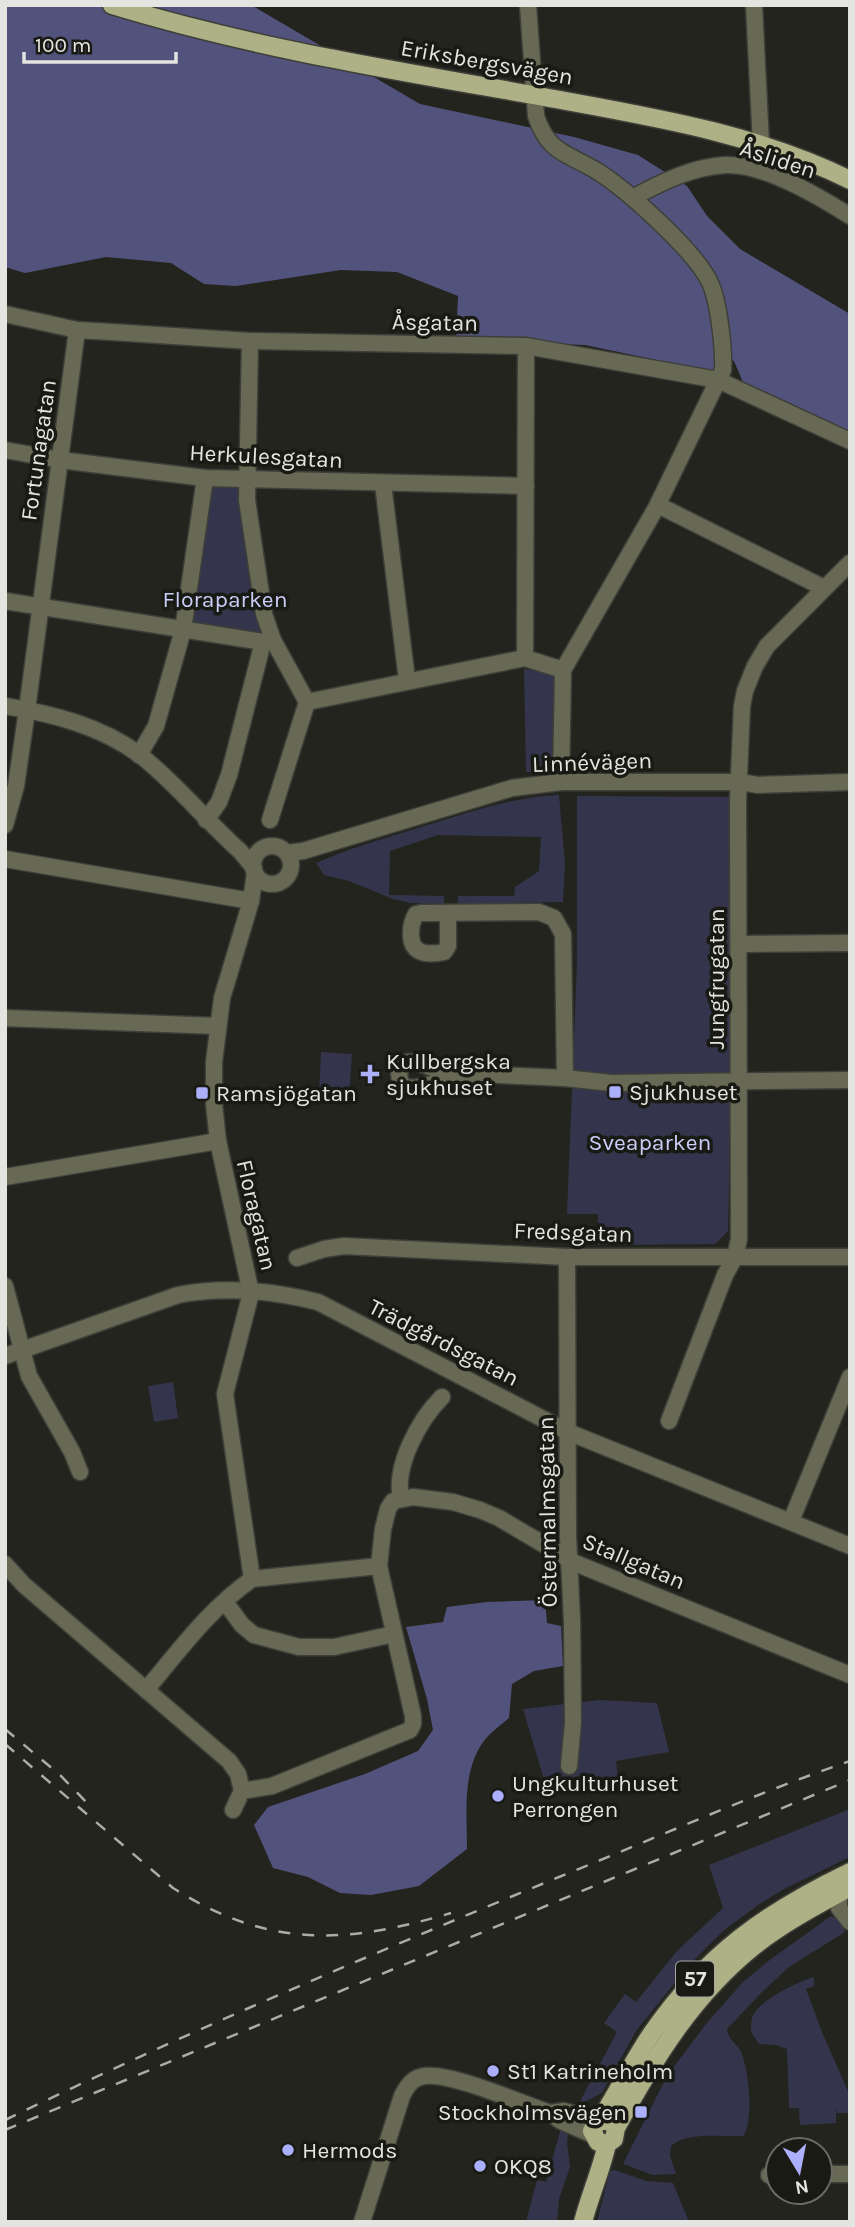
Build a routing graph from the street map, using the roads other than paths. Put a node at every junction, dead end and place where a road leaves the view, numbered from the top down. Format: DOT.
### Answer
graph roads {
  1 [pos="112,5"];
  2 [pos="528,5"];
  3 [pos="754,5"];
  4 [pos="536,96"];
  5 [pos="761,144"];
  6 [pos="850,180"];
  7 [pos="634,197"];
  8 [pos="850,216"];
  9 [pos="5,314"];
  10 [pos="77,330"];
  11 [pos="250,341"];
  12 [pos="526,346"];
  13 [pos="718,380"];
  14 [pos="850,441"];
  15 [pos="5,450"];
  16 [pos="60,460"];
  17 [pos="205,478"];
  18 [pos="248,480"];
  19 [pos="383,484"];
  20 [pos="526,486"];
  21 [pos="658,505"];
  22 [pos="850,563"];
  23 [pos="824,588"];
  24 [pos="5,601"];
  25 [pos="40,606"];
  26 [pos="183,630"];
  27 [pos="268,641"];
  28 [pos="525,659"];
  29 [pos="564,670"];
  30 [pos="407,680"];
  31 [pos="307,702"];
  32 [pos="5,706"];
  33 [pos="27,710"];
  34 [pos="139,755"];
  35 [pos="561,782"];
  36 [pos="740,782"];
  37 [pos="850,782"];
  38 [pos="206,820"];
  39 [pos="270,820"];
  40 [pos="5,825"];
  41 [pos="221,834"];
  42 [pos="343,839"];
  43 [pos="264,849"];
  44 [pos="287,853"];
  45 [pos="5,859"];
  46 [pos="254,870"];
  47 [pos="291,870"];
  48 [pos="274,884"];
  49 [pos="251,901"];
  50 [pos="448,914"];
  51 [pos="850,943"];
  52 [pos="738,944"];
  53 [pos="5,1018"];
  54 [pos="218,1026"];
  55 [pos="450,1073"];
  56 [pos="565,1078"];
  57 [pos="850,1080"];
  58 [pos="738,1082"];
  59 [pos="218,1141"];
  60 [pos="5,1177"];
  61 [pos="567,1256"];
  62 [pos="735,1257"];
  63 [pos="850,1257"];
  64 [pos="298,1258"];
  65 [pos="5,1286"];
  66 [pos="251,1293"];
  67 [pos="22,1350"];
  68 [pos="5,1356"];
  69 [pos="850,1377"];
  70 [pos="442,1397"];
  71 [pos="669,1421"];
  72 [pos="568,1432"];
  73 [pos="80,1472"];
  74 [pos="401,1498"];
  75 [pos="791,1521"];
  76 [pos="850,1546"];
  77 [pos="569,1559"];
  78 [pos="5,1564"];
  79 [pos="379,1566"];
  80 [pos="252,1579"];
  81 [pos="225,1602"];
  82 [pos="394,1634"];
  83 [pos="850,1675"];
  84 [pos="146,1690"];
  85 [pos="569,1766"];
  86 [pos="242,1791"];
  87 [pos="233,1810"];
  88 [pos="850,1872"];
  89 [pos="843,1891"];
  90 [pos="850,1922"];
  91 [pos="602,2131"];
  92 [pos="362,2222"];
  93 [pos="583,2222"];
  1 -- 4 [label="main road, Eriksbergsvägen"];
  2 -- 4 [label="street"];
  3 -- 5 [label="street"];
  4 -- 5 [label="main road, Eriksbergsvägen"];
  4 -- 7 [label="street"];
  5 -- 6 [label="main road, Eriksbergsvägen"];
  7 -- 8 [label="street, Åsliden"];
  7 -- 13 [label="street"];
  9 -- 10 [label="street, Åsgatan"];
  10 -- 11 [label="street, Åsgatan"];
  10 -- 16 [label="street, Fortunagatan"];
  11 -- 12 [label="street, Åsgatan"];
  11 -- 18 [label="street"];
  12 -- 13 [label="street, Åsgatan"];
  12 -- 20 [label="street"];
  13 -- 14 [label="street, Åsgatan"];
  13 -- 21 [label="street"];
  15 -- 16 [label="street, Herkulesgatan"];
  16 -- 17 [label="street, Herkulesgatan"];
  16 -- 25 [label="street, Fortunagatan"];
  17 -- 18 [label="street, Herkulesgatan"];
  17 -- 26 [label="street"];
  18 -- 19 [label="street, Herkulesgatan"];
  18 -- 27 [label="street"];
  19 -- 20 [label="street, Herkulesgatan"];
  19 -- 30 [label="street"];
  20 -- 28 [label="street"];
  21 -- 23 [label="street"];
  21 -- 29 [label="street"];
  22 -- 23 [label="street, Jungfrugatan"];
  23 -- 36 [label="street, Jungfrugatan"];
  24 -- 25 [label="street"];
  25 -- 26 [label="street"];
  25 -- 33 [label="street, Fortunagatan"];
  26 -- 27 [label="street"];
  26 -- 34 [label="street"];
  27 -- 31 [label="street"];
  27 -- 38 [label="street"];
  28 -- 29 [label="street"];
  28 -- 30 [label="street"];
  29 -- 35 [label="street"];
  30 -- 31 [label="street"];
  31 -- 39 [label="street"];
  32 -- 33 [label="street"];
  33 -- 34 [label="street"];
  33 -- 40 [label="street, Fortunagatan"];
  34 -- 38 [label="street"];
  35 -- 36 [label="street, Linnévägen"];
  35 -- 42 [label="street, Linnévägen"];
  36 -- 37 [label="street, Linnévägen"];
  36 -- 52 [label="street, Jungfrugatan"];
  38 -- 41 [label="street"];
  41 -- 43 [label="street"];
  41 -- 46 [label="street"];
  42 -- 44 [label="street, Linnévägen"];
  42 -- 47 [label="street, Linnévägen"];
  43 -- 44 [label="street"];
  43 -- 46 [label="street"];
  44 -- 47 [label="street"];
  45 -- 49 [label="street"];
  46 -- 48 [label="street"];
  46 -- 49 [label="street, Floragatan"];
  47 -- 48 [label="street"];
  48 -- 49 [label="street"];
  49 -- 54 [label="street, Floragatan"];
  50 -- 56 [label="street"];
  51 -- 52 [label="street"];
  52 -- 58 [label="street, Jungfrugatan"];
  53 -- 54 [label="street"];
  54 -- 59 [label="street, Floragatan"];
  55 -- 56 [label="street"];
  56 -- 58 [label="street"];
  57 -- 58 [label="street"];
  58 -- 62 [label="street, Jungfrugatan"];
  59 -- 60 [label="street"];
  59 -- 66 [label="street, Floragatan"];
  61 -- 62 [label="street, Fredsgatan"];
  61 -- 64 [label="street, Fredsgatan"];
  61 -- 72 [label="street, Östermalmsgatan"];
  62 -- 63 [label="street, Fredsgatan"];
  62 -- 71 [label="street, Jungfrugatan"];
  65 -- 67 [label="street"];
  66 -- 67 [label="street, Trädgårdsgatan"];
  66 -- 72 [label="street, Trädgårdsgatan"];
  66 -- 80 [label="street, Floragatan"];
  67 -- 68 [label="street, Trädgårdsgatan"];
  67 -- 73 [label="street"];
  69 -- 75 [label="street"];
  70 -- 74 [label="street"];
  72 -- 75 [label="street, Trädgårdsgatan"];
  72 -- 77 [label="street, Östermalmsgatan"];
  74 -- 77 [label="street, Stallgatan"];
  74 -- 79 [label="street"];
  75 -- 76 [label="street, Trädgårdsgatan"];
  77 -- 83 [label="street, Stallgatan"];
  77 -- 85 [label="street, Östermalmsgatan"];
  78 -- 84 [label="street"];
  79 -- 80 [label="street"];
  79 -- 82 [label="street"];
  80 -- 81 [label="street"];
  81 -- 82 [label="street"];
  81 -- 84 [label="street"];
  82 -- 86 [label="street"];
  84 -- 86 [label="street"];
  86 -- 87 [label="street"];
  88 -- 89 [label="main road, 57"];
  89 -- 90 [label="street"];
  89 -- 91 [label="main road, 57"];
  91 -- 92 [label="street"];
  91 -- 93 [label="main road, 57"];
}
